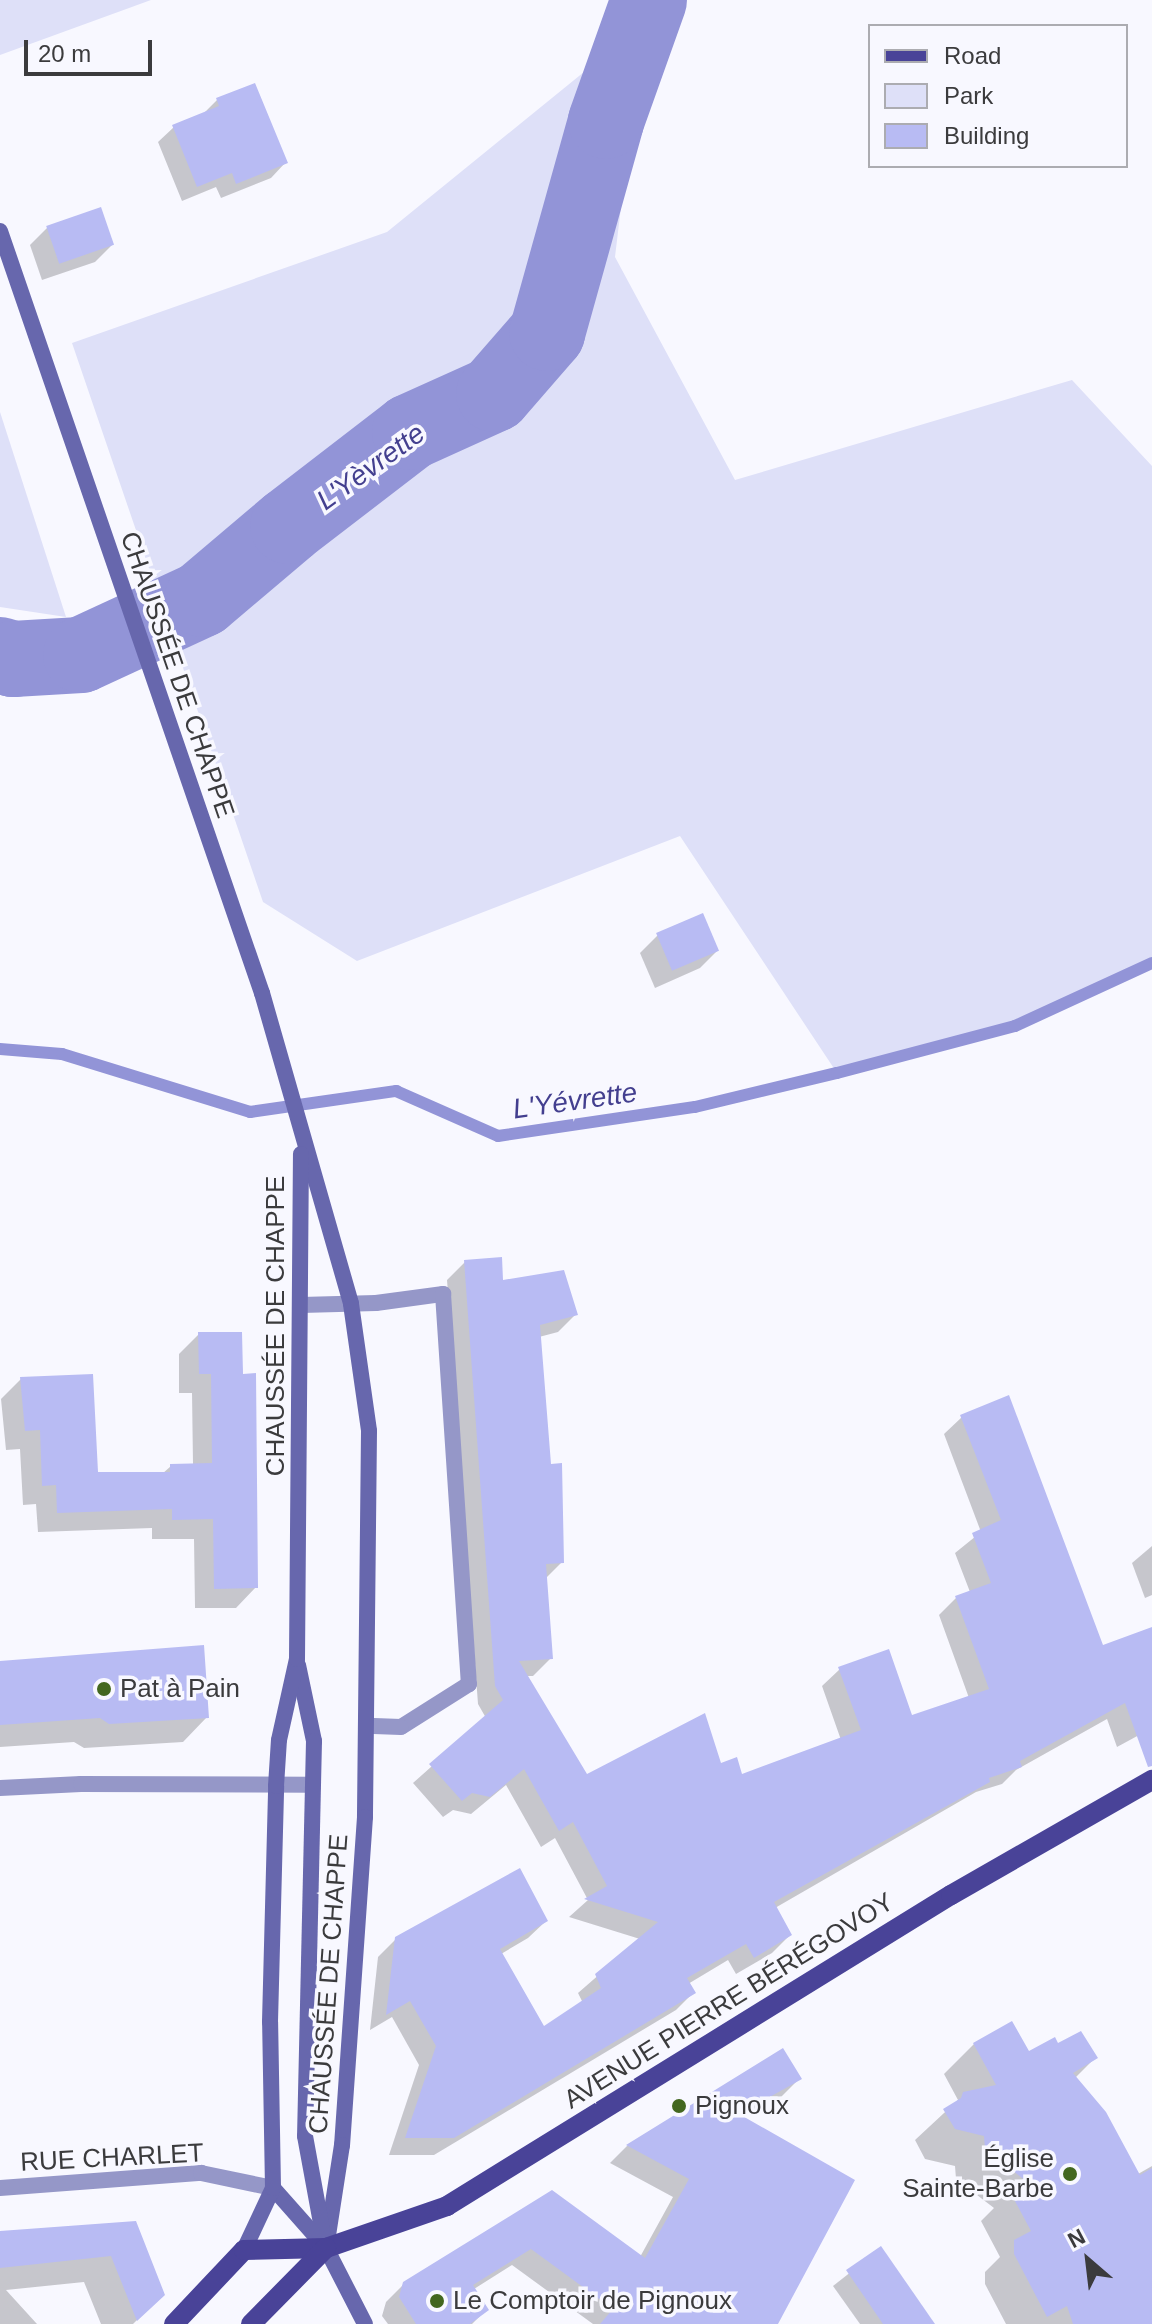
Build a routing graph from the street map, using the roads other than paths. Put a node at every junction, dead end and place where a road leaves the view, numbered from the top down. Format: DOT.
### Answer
graph roads {
  1 [pos="0,231"];
  2 [pos="301,1137"];
  3 [pos="351,1304"];
  4 [pos="301,1305"];
  5 [pos="297,1659"];
  6 [pos="367,1726"];
  7 [pos="1152,1780"];
  8 [pos="311,1785"];
  9 [pos="276,1786"];
  10 [pos="0,1788"];
  11 [pos="0,2188"];
  12 [pos="273,2188"];
  13 [pos="326,2248"];
  14 [pos="244,2250"];
  15 [pos="174,2324"];
  16 [pos="251,2324"];
  17 [pos="365,2324"];
  1 -- 2 [label="main road, CHAUSSÉE DE CHAPPE"];
  2 -- 3 [label="main road, CHAUSSÉE DE CHAPPE"];
  2 -- 4 [label="main road, CHAUSSÉE DE CHAPPE"];
  3 -- 4 [label="street"];
  3 -- 6 [label="main road, CHAUSSÉE DE CHAPPE"];
  3 -- 6 [label="street"];
  4 -- 5 [label="main road, CHAUSSÉE DE CHAPPE"];
  5 -- 8 [label="main road, CHAUSSÉE DE CHAPPE"];
  5 -- 9 [label="main road, CHAUSSÉE DE CHAPPE"];
  6 -- 13 [label="main road, CHAUSSÉE DE CHAPPE"];
  7 -- 13 [label="main road, AVENUE PIERRE BÉRÉGOVOY"];
  8 -- 9 [label="street"];
  8 -- 13 [label="main road, CHAUSSÉE DE CHAPPE"];
  9 -- 10 [label="street"];
  9 -- 12 [label="main road, CHAUSSÉE DE CHAPPE"];
  11 -- 12 [label="street, RUE CHARLET"];
  12 -- 13 [label="main road"];
  12 -- 14 [label="main road"];
  13 -- 14 [label="main road"];
  13 -- 16 [label="main road"];
  13 -- 17 [label="main road"];
  14 -- 15 [label="main road"];
}
